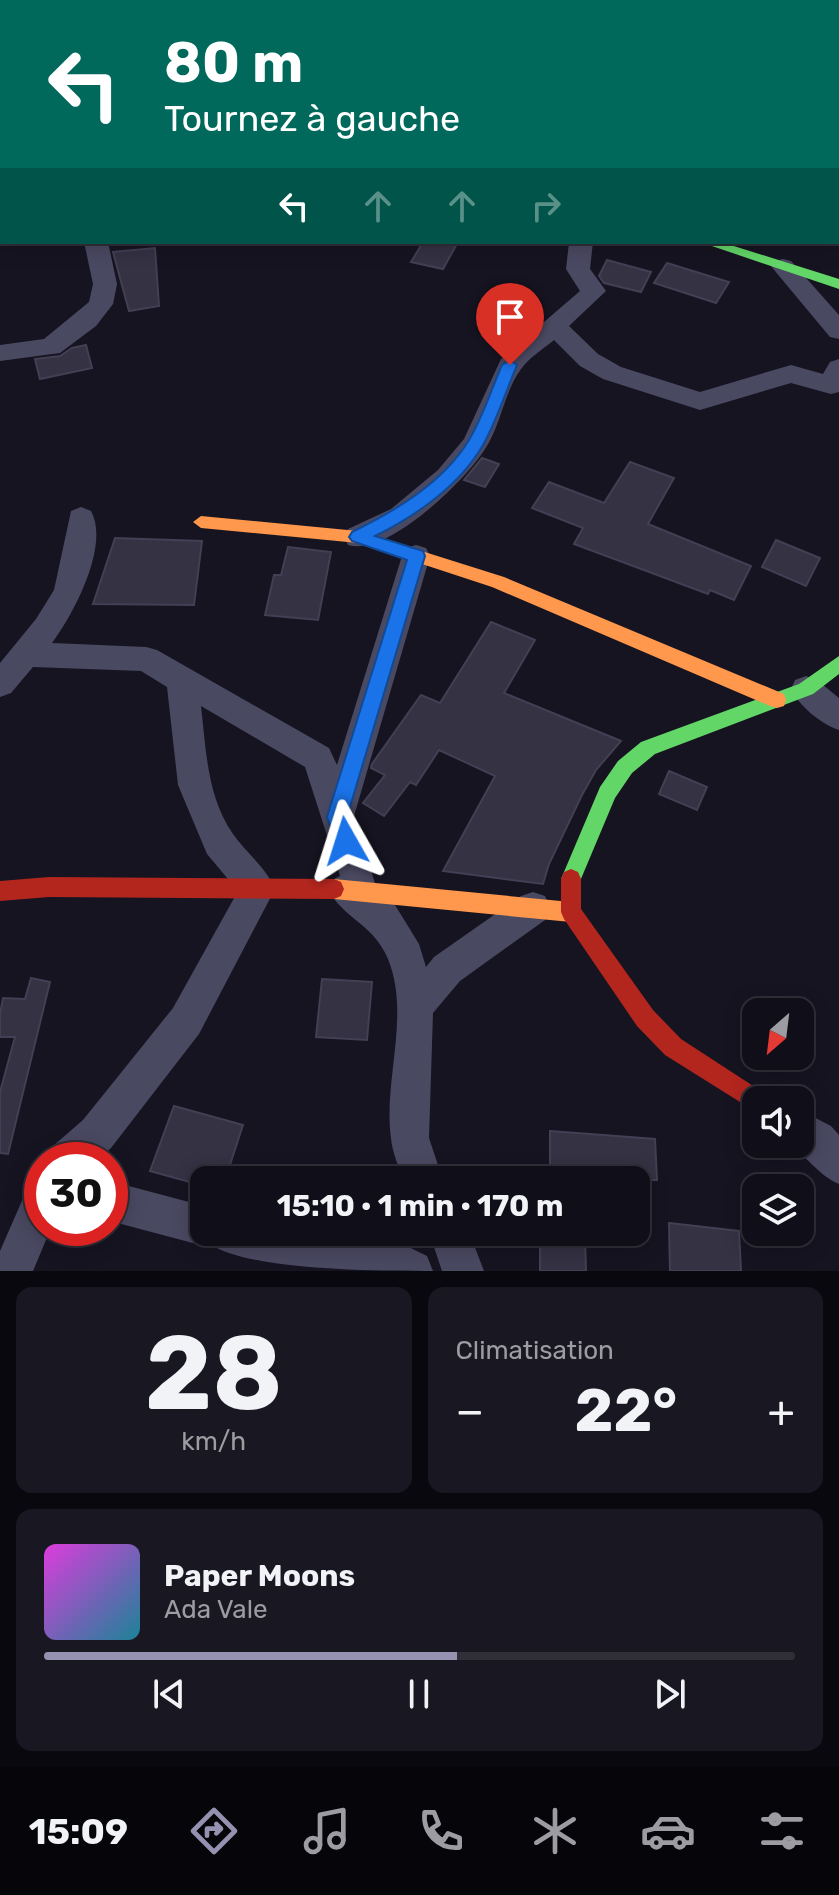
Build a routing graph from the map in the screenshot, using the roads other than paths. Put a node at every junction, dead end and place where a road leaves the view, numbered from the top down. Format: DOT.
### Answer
graph roads {
  1 [pos="96,244"];
  2 [pos="580,244"];
  3 [pos="713,244"];
  4 [pos="783,266"];
  5 [pos="839,284"];
  6 [pos="556,328"];
  7 [pos="839,331"];
  8 [pos="0,353"];
  9 [pos="839,368"];
  10 [pos="81,518"];
  11 [pos="201,522"];
  12 [pos="358,537"];
  13 [pos="416,556"];
  14 [pos="27,654"];
  15 [pos="839,664"];
  16 [pos="182,680"];
  17 [pos="0,684"];
  18 [pos="806,689"];
  19 [pos="777,700"];
  20 [pos="839,717"];
  21 [pos="337,817"];
  22 [pos="258,889"];
  23 [pos="353,890"];
  24 [pos="0,891"];
  25 [pos="533,908"];
  26 [pos="571,912"];
  27 [pos="415,1007"];
  28 [pos="742,1092"];
  29 [pos="814,1138"];
  30 [pos="88,1142"];
  31 [pos="839,1164"];
  32 [pos="419,1166"];
  33 [pos="128,1206"];
  34 [pos="190,1222"];
  35 [pos="24,1243"];
  36 [pos="272,1246"];
  37 [pos="454,1246"];
  38 [pos="12,1271"];
  39 [pos="412,1271"];
  40 [pos="463,1271"];
  1 -- 8 [label="street"];
  2 -- 6 [label="street"];
  3 -- 4 [label="street"];
  4 -- 5 [label="street"];
  4 -- 7 [label="street"];
  6 -- 9 [label="street"];
  6 -- 12 [label="street"];
  10 -- 14 [label="street"];
  11 -- 12 [label="street"];
  12 -- 13 [label="street"];
  13 -- 19 [label="street"];
  13 -- 21 [label="street"];
  14 -- 16 [label="street"];
  14 -- 17 [label="street"];
  15 -- 18 [label="street"];
  16 -- 21 [label="street"];
  16 -- 22 [label="street"];
  18 -- 19 [label="street"];
  18 -- 20 [label="street"];
  19 -- 26 [label="street"];
  21 -- 23 [label="street"];
  22 -- 23 [label="street"];
  22 -- 24 [label="street"];
  22 -- 30 [label="street"];
  23 -- 25 [label="street"];
  23 -- 27 [label="street"];
  25 -- 26 [label="street"];
  25 -- 27 [label="street"];
  26 -- 28 [label="street"];
  27 -- 32 [label="street"];
  29 -- 31 [label="street"];
  33 -- 34 [label="street"];
  35 -- 38 [label="street"];
  36 -- 39 [label="street"];
  37 -- 40 [label="street"];
}
